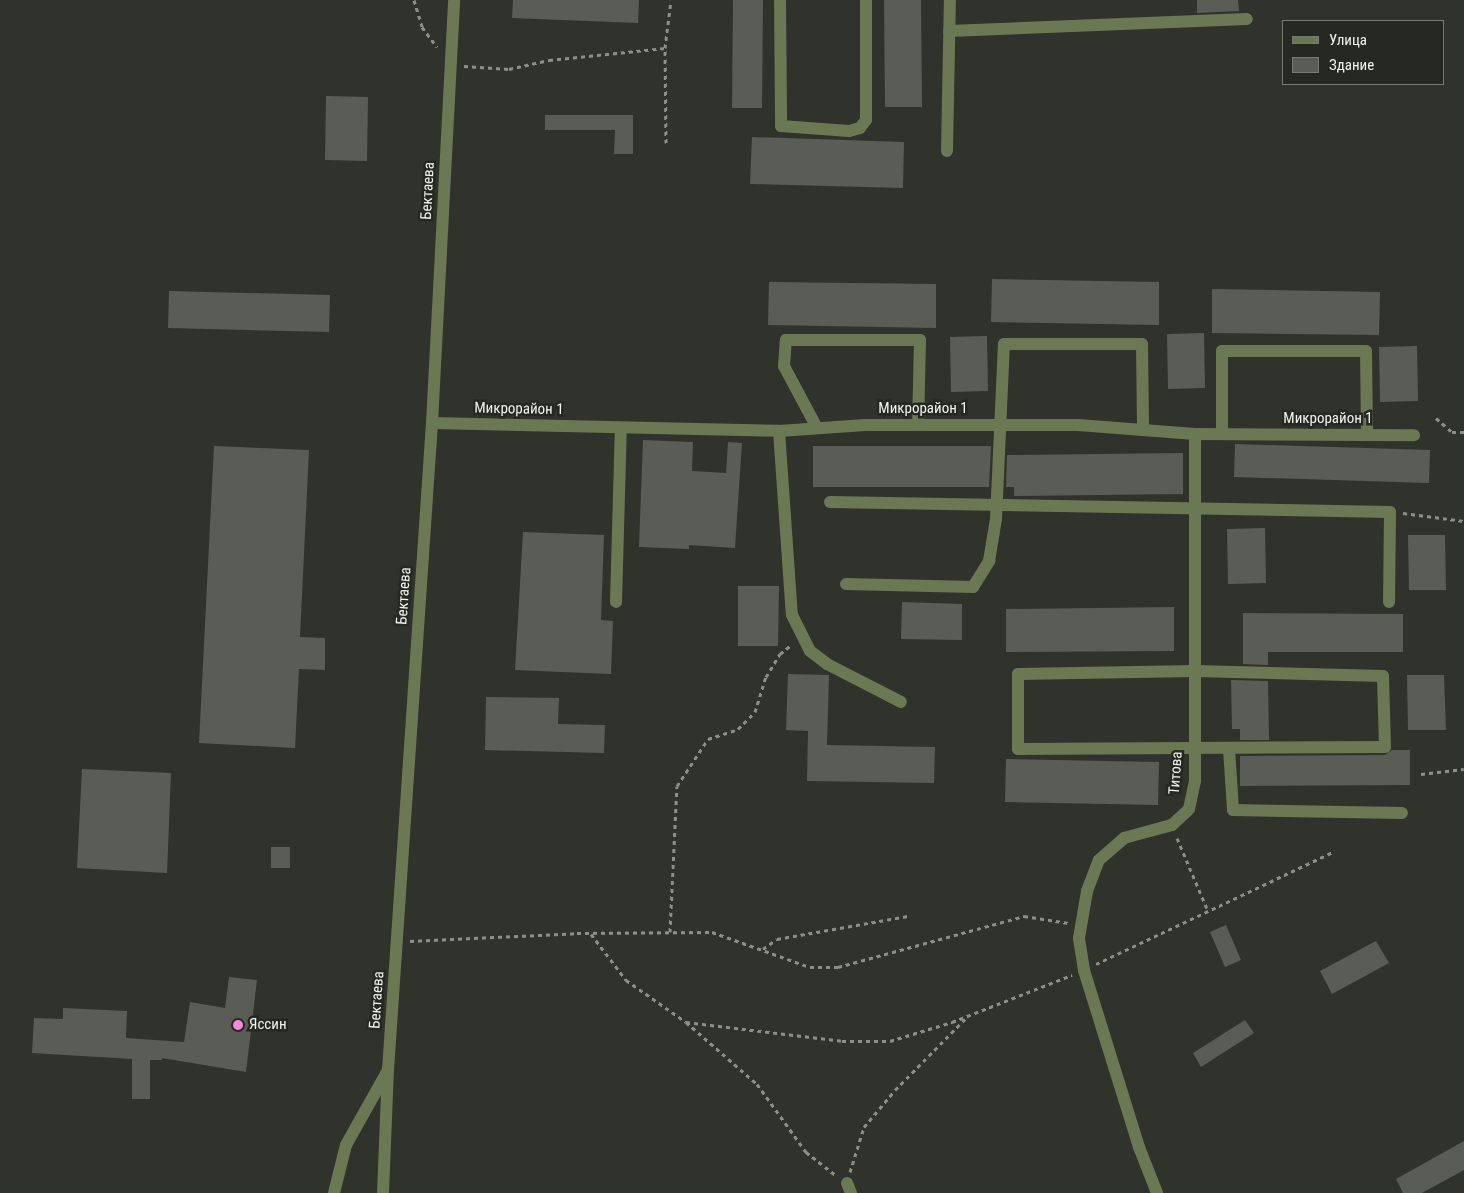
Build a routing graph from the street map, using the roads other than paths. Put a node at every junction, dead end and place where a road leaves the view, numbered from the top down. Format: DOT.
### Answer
graph roads {
  1 [pos="454,0"];
  2 [pos="780,0"];
  3 [pos="866,0"];
  4 [pos="950,0"];
  5 [pos="1247,19"];
  6 [pos="949,31"];
  7 [pos="947,151"];
  8 [pos="432,423"];
  9 [pos="918,425"];
  10 [pos="1000,425"];
  11 [pos="816,426"];
  12 [pos="621,428"];
  13 [pos="1144,430"];
  14 [pos="779,431"];
  15 [pos="1195,434"];
  16 [pos="1222,434"];
  17 [pos="1367,435"];
  18 [pos="1414,435"];
  19 [pos="830,502"];
  20 [pos="997,504"];
  21 [pos="1195,508"];
  22 [pos="846,584"];
  23 [pos="616,602"];
  24 [pos="1389,602"];
  25 [pos="1195,671"];
  26 [pos="901,702"];
  27 [pos="1195,749"];
  28 [pos="1229,749"];
  29 [pos="1402,813"];
  30 [pos="388,1070"];
  31 [pos="334,1193"];
  32 [pos="384,1193"];
  33 [pos="1157,1193"];
  1 -- 8 [label="street, Бектаева"];
  2 -- 3 [label="street"];
  4 -- 6 [label="street"];
  5 -- 6 [label="street"];
  6 -- 7 [label="street"];
  8 -- 12 [label="street, Микрорайон 1"];
  8 -- 30 [label="street, Бектаева"];
  9 -- 10 [label="street, Микрорайон 1"];
  9 -- 11 [label="street, Микрорайон 1"];
  9 -- 11 [label="street"];
  10 -- 13 [label="street, Микрорайон 1"];
  10 -- 13 [label="street"];
  10 -- 20 [label="street"];
  11 -- 14 [label="street, Микрорайон 1"];
  12 -- 14 [label="street, Микрорайон 1"];
  12 -- 23 [label="street"];
  13 -- 15 [label="street, Микрорайон 1"];
  14 -- 26 [label="street"];
  15 -- 16 [label="street, Микрорайон 1"];
  15 -- 21 [label="street, Титова"];
  16 -- 17 [label="street, Микрорайон 1"];
  16 -- 17 [label="street"];
  17 -- 18 [label="street, Микрорайон 1"];
  19 -- 20 [label="street"];
  20 -- 21 [label="street"];
  20 -- 22 [label="street"];
  21 -- 24 [label="street"];
  21 -- 25 [label="street, Титова"];
  25 -- 27 [label="street, Титова"];
  25 -- 27 [label="street"];
  25 -- 28 [label="street"];
  27 -- 28 [label="street"];
  27 -- 33 [label="street, Титова"];
  28 -- 29 [label="street"];
  30 -- 31 [label="street"];
  30 -- 32 [label="street, Бектаева"];
}
